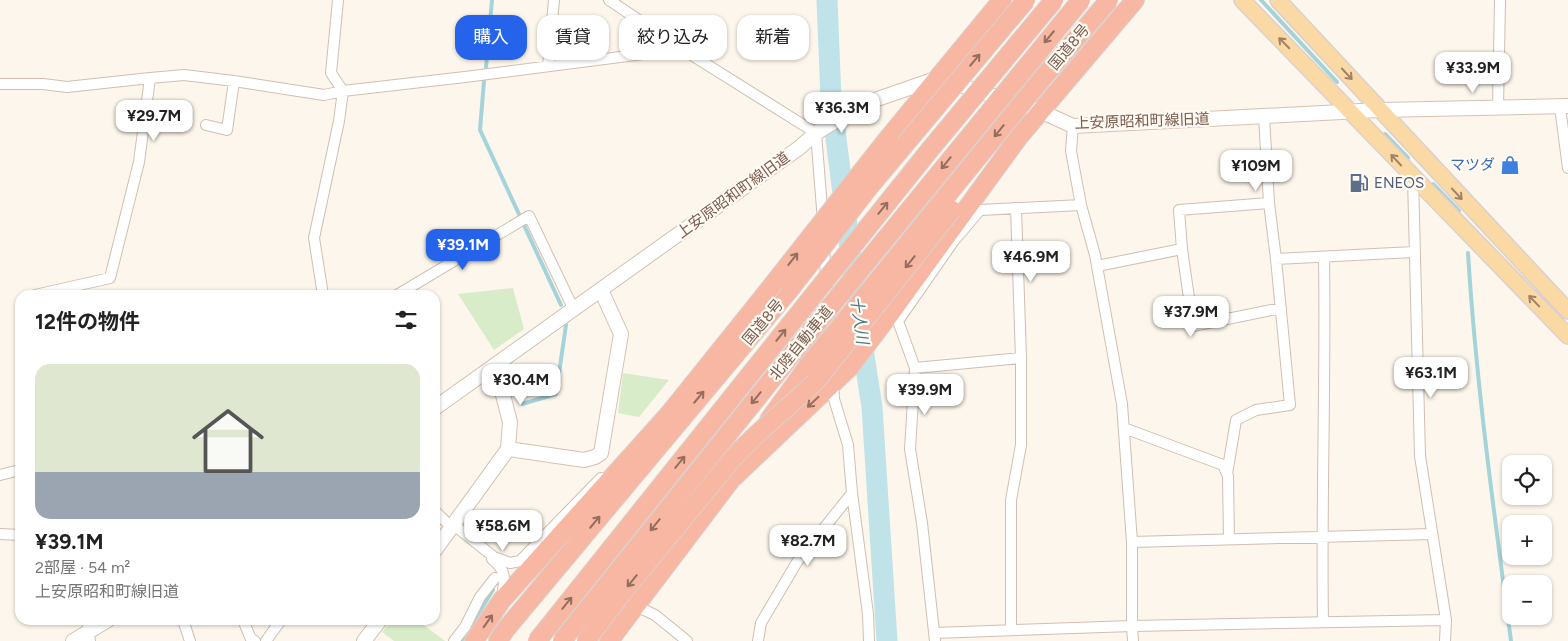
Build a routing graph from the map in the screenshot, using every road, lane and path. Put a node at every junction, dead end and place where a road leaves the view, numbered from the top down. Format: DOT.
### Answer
graph roads {
  1 [pos="338,0"];
  2 [pos="554,0"];
  3 [pos="609,0"];
  4 [pos="1002,0"];
  5 [pos="1026,0"];
  6 [pos="1054,0"];
  7 [pos="1080,0"];
  8 [pos="1109,0"];
  9 [pos="1135,0"];
  10 [pos="1242,0"];
  11 [pos="1278,0"];
  12 [pos="1500,0"];
  13 [pos="632,15"];
  14 [pos="619,56"];
  15 [pos="701,60"];
  16 [pos="548,66"];
  17 [pos="150,78"];
  18 [pos="938,78"];
  19 [pos="234,81"];
  20 [pos="0,84"];
  21 [pos="343,91"];
  22 [pos="1564,106"];
  23 [pos="1498,108"];
  24 [pos="1380,110"];
  25 [pos="1040,111"];
  26 [pos="1351,111"];
  27 [pos="1264,116"];
  28 [pos="206,125"];
  29 [pos="1073,126"];
  30 [pos="816,134"];
  31 [pos="1018,138"];
  32 [pos="1568,168"];
  33 [pos="1413,178"];
  34 [pos="1269,203"];
  35 [pos="1080,205"];
  36 [pos="1016,208"];
  37 [pos="1182,249"];
  38 [pos="1414,252"];
  39 [pos="1324,257"];
  40 [pos="1276,259"];
  41 [pos="1097,266"];
  42 [pos="57,290"];
  43 [pos="322,290"];
  44 [pos="405,290"];
  45 [pos="601,290"];
  46 [pos="1281,308"];
  47 [pos="574,310"];
  48 [pos="1568,311"];
  49 [pos="894,318"];
  50 [pos="1568,336"];
  51 [pos="1021,358"];
  52 [pos="493,368"];
  53 [pos="915,368"];
  54 [pos="833,383"];
  55 [pos="440,405"];
  56 [pos="1124,428"];
  57 [pos="644,440"];
  58 [pos="508,449"];
  59 [pos="15,471"];
  60 [pos="1227,474"];
  61 [pos="0,475"];
  62 [pos="734,477"];
  63 [pos="852,492"];
  64 [pos="592,501"];
  65 [pos="440,516"];
  66 [pos="452,528"];
  67 [pos="0,534"];
  68 [pos="1432,534"];
  69 [pos="15,535"];
  70 [pos="1322,537"];
  71 [pos="1229,539"];
  72 [pos="1132,542"];
  73 [pos="440,544"];
  74 [pos="495,578"];
  75 [pos="502,600"];
  76 [pos="636,606"];
  77 [pos="1446,620"];
  78 [pos="1323,622"];
  79 [pos="185,625"];
  80 [pos="245,625"];
  81 [pos="277,625"];
  82 [pos="376,625"];
  83 [pos="1132,626"];
  84 [pos="1011,630"];
  85 [pos="88,631"];
  86 [pos="502,635"];
  87 [pos="935,637"];
  88 [pos="610,638"];
  89 [pos="73,641"];
  90 [pos="190,641"];
  91 [pos="254,641"];
  92 [pos="266,641"];
  93 [pos="364,641"];
  94 [pos="454,641"];
  95 [pos="474,641"];
  96 [pos="537,641"];
  97 [pos="562,641"];
  98 [pos="586,641"];
  99 [pos="687,641"];
  100 [pos="758,641"];
  101 [pos="869,641"];
  102 [pos="1132,641"];
  103 [pos="1445,641"];
  1 -- 21 [label="street"];
  2 -- 16 [label="street"];
  3 -- 13 [label="street"];
  4 -- 18 [label="highway"];
  86 -- 5 [label="highway, 国道8号, one-way, bridge"];
  96 -- 6 [label="highway, 北陸自動車道, one-way, bridge"];
  7 -- 97 [label="highway, 北陸自動車道, one-way, bridge"];
  8 -- 62 [label="highway, 国道8号, one-way, bridge"];
  9 -- 25 [label="highway"];
  26 -- 10 [label="main road, one-way"];
  11 -- 24 [label="main road, one-way"];
  12 -- 23 [label="street"];
  14 -- 16 [label="street"];
  15 -- 30 [label="street"];
  16 -- 21 [label="street"];
  17 -- 19 [label="street"];
  17 -- 20 [label="street"];
  17 -- 42 [label="street"];
  18 -- 25 [label="street, 上安原昭和町線旧道"];
  18 -- 30 [label="street, 上安原昭和町線旧道"];
  57 -- 18 [label="highway, one-way, bridge"];
  19 -- 21 [label="street"];
  19 -- 28 [label="street"];
  21 -- 43 [label="street"];
  22 -- 23 [label="street, 上安原昭和町線旧道"];
  22 -- 32 [label="street"];
  23 -- 24 [label="street, 上安原昭和町線旧道"];
  24 -- 26 [label="street, 上安原昭和町線旧道"];
  24 -- 48 [label="main road, one-way"];
  25 -- 29 [label="street, 上安原昭和町線旧道"];
  25 -- 31 [label="highway"];
  26 -- 27 [label="street, 上安原昭和町線旧道"];
  33 -- 26 [label="main road, one-way"];
  27 -- 29 [label="street, 上安原昭和町線旧道"];
  27 -- 34 [label="street"];
  29 -- 35 [label="street"];
  30 -- 45 [label="street, 上安原昭和町線旧道"];
  30 -- 54 [label="street"];
  31 -- 49 [label="highway"];
  31 -- 98 [label="highway, one-way, bridge"];
  33 -- 38 [label="street"];
  50 -- 33 [label="main road, one-way"];
  34 -- 37 [label="street"];
  34 -- 40 [label="street"];
  35 -- 36 [label="street"];
  35 -- 41 [label="street"];
  36 -- 49 [label="street"];
  36 -- 51 [label="street"];
  37 -- 41 [label="street"];
  37 -- 46 [label="street"];
  38 -- 39 [label="street"];
  38 -- 68 [label="street"];
  39 -- 40 [label="street"];
  39 -- 70 [label="street"];
  40 -- 46 [label="street"];
  41 -- 56 [label="street"];
  44 -- 47 [label="street"];
  45 -- 47 [label="street, 上安原昭和町線旧道"];
  45 -- 58 [label="street"];
  46 -- 60 [label="street"];
  47 -- 52 [label="street, 上安原昭和町線旧道"];
  49 -- 53 [label="street"];
  49 -- 54 [label="highway"];
  51 -- 53 [label="street"];
  51 -- 84 [label="street"];
  52 -- 55 [label="street, 上安原昭和町線旧道"];
  52 -- 58 [label="street"];
  53 -- 87 [label="street"];
  54 -- 62 [label="highway, one-way"];
  54 -- 63 [label="street"];
  56 -- 60 [label="street"];
  56 -- 72 [label="street"];
  57 -- 64 [label="highway"];
  57 -- 66 [label="street"];
  58 -- 66 [label="street"];
  59 -- 61 [label="street"];
  60 -- 71 [label="street"];
  62 -- 76 [label="highway, 国道8号"];
  63 -- 100 [label="street"];
  63 -- 101 [label="street"];
  64 -- 75 [label="highway"];
  64 -- 86 [label="highway"];
  65 -- 66 [label="street"];
  66 -- 73 [label="street"];
  66 -- 75 [label="street"];
  67 -- 69 [label="street"];
  68 -- 70 [label="street"];
  68 -- 77 [label="street"];
  70 -- 71 [label="street"];
  70 -- 78 [label="street"];
  71 -- 72 [label="street"];
  72 -- 83 [label="street"];
  74 -- 94 [label="street"];
  95 -- 75 [label="highway, one-way"];
  76 -- 88 [label="highway, 国道8号"];
  76 -- 99 [label="street"];
  77 -- 78 [label="street"];
  77 -- 103 [label="street"];
  78 -- 83 [label="street"];
  79 -- 90 [label="street"];
  80 -- 91 [label="street"];
  81 -- 92 [label="street"];
  82 -- 93 [label="street"];
  83 -- 84 [label="street"];
  83 -- 102 [label="street"];
  84 -- 87 [label="street"];
  85 -- 89 [label="street"];
}
